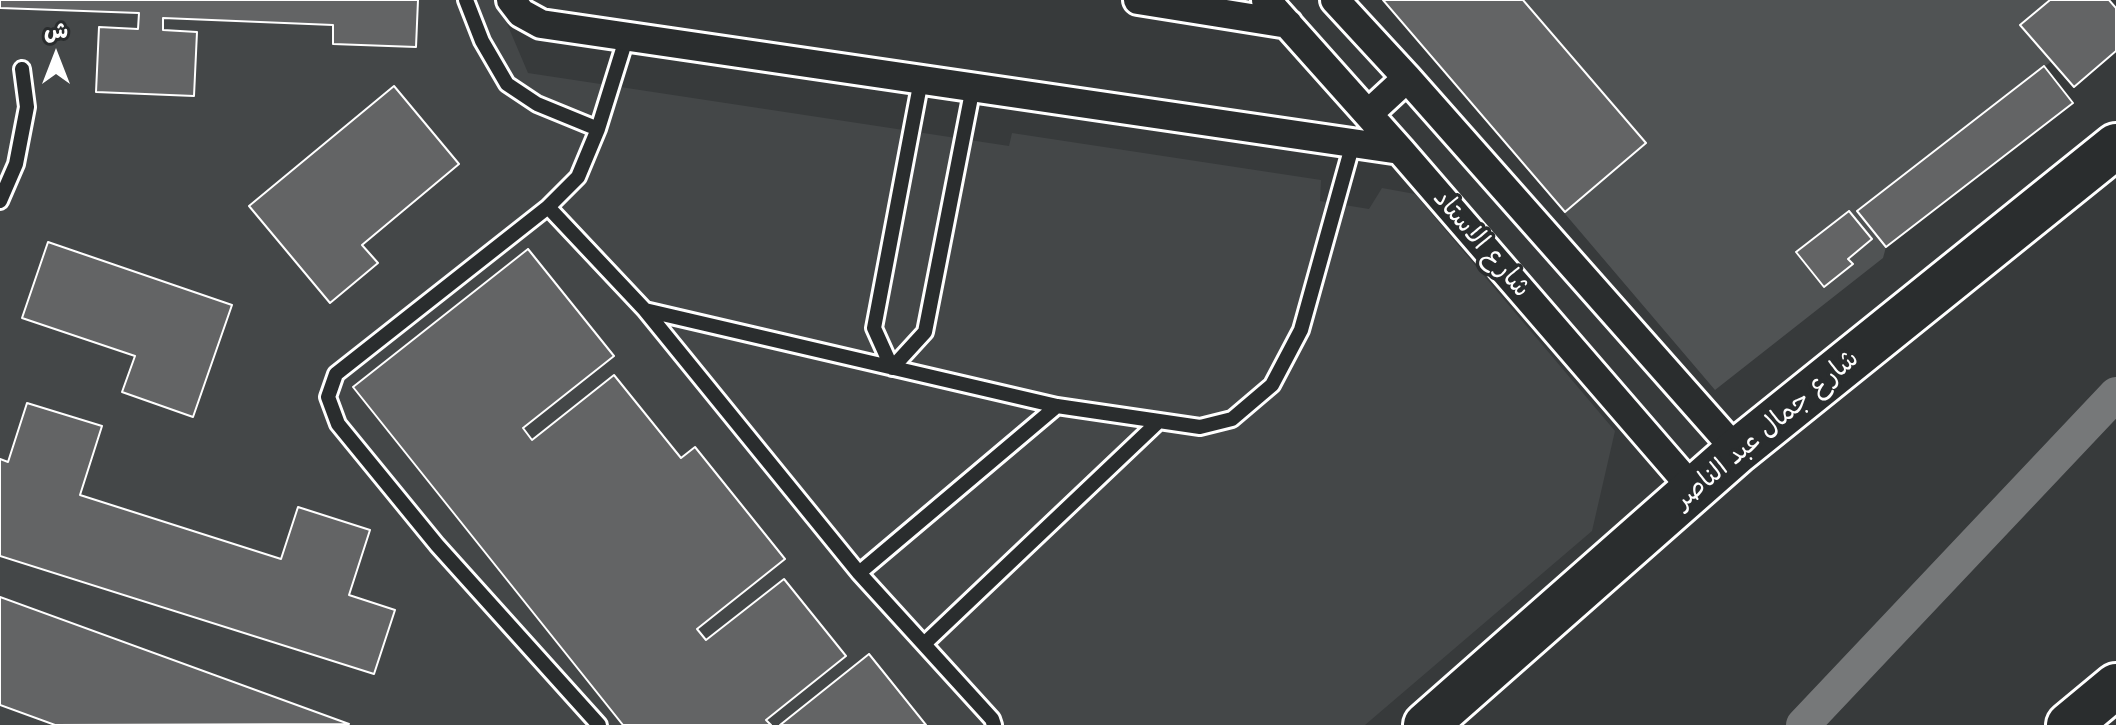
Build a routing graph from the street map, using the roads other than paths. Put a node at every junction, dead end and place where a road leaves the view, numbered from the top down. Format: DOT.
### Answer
graph roads {
  1 [pos="466,0"];
  2 [pos="511,0"];
  3 [pos="1138,0"];
  4 [pos="1266,0"];
  5 [pos="1335,0"];
  6 [pos="1288,24"];
  7 [pos="627,36"];
  8 [pos="22,69"];
  9 [pos="1407,78"];
  10 [pos="921,80"];
  11 [pos="973,87"];
  12 [pos="1368,114"];
  13 [pos="598,129"];
  14 [pos="1353,143"];
  15 [pos="2116,146"];
  16 [pos="1400,150"];
  17 [pos="0,201"];
  18 [pos="548,207"];
  19 [pos="645,310"];
  20 [pos="892,368"];
  21 [pos="1057,406"];
  22 [pos="1157,423"];
  23 [pos="1737,451"];
  24 [pos="1694,490"];
  25 [pos="859,573"];
  26 [pos="924,644"];
  27 [pos="2116,686"];
  28 [pos="599,725"];
  29 [pos="994,725"];
  30 [pos="1426,725"];
  31 [pos="2069,725"];
  1 -- 13 [label="lane"];
  2 -- 7 [label="street"];
  3 -- 6 [label="street"];
  4 -- 6 [label="street, شارع الاستاد"];
  5 -- 9 [label="street, شارع الاستاد"];
  6 -- 12 [label="street, شارع الاستاد"];
  7 -- 10 [label="street"];
  7 -- 13 [label="lane"];
  8 -- 17 [label="lane"];
  9 -- 12 [label="street"];
  9 -- 23 [label="street, شارع الاستاد"];
  10 -- 11 [label="street"];
  10 -- 20 [label="lane"];
  11 -- 14 [label="street"];
  11 -- 20 [label="lane"];
  12 -- 16 [label="street, شارع الاستاد"];
  13 -- 18 [label="lane"];
  14 -- 16 [label="street"];
  14 -- 22 [label="lane"];
  15 -- 23 [label="highway, شارع جمال عبد الناصر"];
  16 -- 24 [label="street, شارع الاستاد"];
  18 -- 19 [label="lane"];
  18 -- 28 [label="lane"];
  19 -- 20 [label="lane"];
  19 -- 25 [label="lane"];
  20 -- 21 [label="lane"];
  21 -- 22 [label="lane"];
  21 -- 25 [label="lane"];
  22 -- 26 [label="lane"];
  23 -- 24 [label="highway, شارع جمال عبد الناصر"];
  24 -- 30 [label="highway, شارع جمال عبد الناصر"];
  25 -- 26 [label="lane"];
  26 -- 29 [label="lane"];
  27 -- 31 [label="highway"];
}
